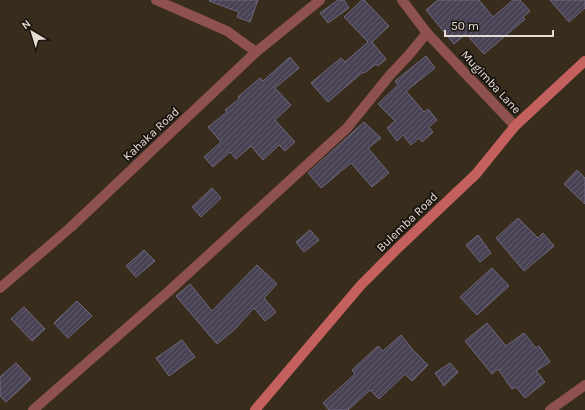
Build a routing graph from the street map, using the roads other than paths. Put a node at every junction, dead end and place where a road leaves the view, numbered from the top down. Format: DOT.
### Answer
graph roads {
  1 [pos="156,0"];
  2 [pos="320,0"];
  3 [pos="402,0"];
  4 [pos="427,34"];
  5 [pos="256,52"];
  6 [pos="585,61"];
  7 [pos="515,126"];
  8 [pos="0,288"];
  9 [pos="585,385"];
  10 [pos="32,410"];
  11 [pos="255,410"];
  12 [pos="550,410"];
  1 -- 5 [label="street"];
  2 -- 5 [label="street, Kahaka Road"];
  3 -- 4 [label="street, Mugimba Lane"];
  4 -- 7 [label="street, Mugimba Lane"];
  4 -- 10 [label="street"];
  5 -- 8 [label="street, Kahaka Road"];
  6 -- 7 [label="main road, Bulemba Road"];
  7 -- 11 [label="main road, Bulemba Road"];
  9 -- 12 [label="street"];
}
